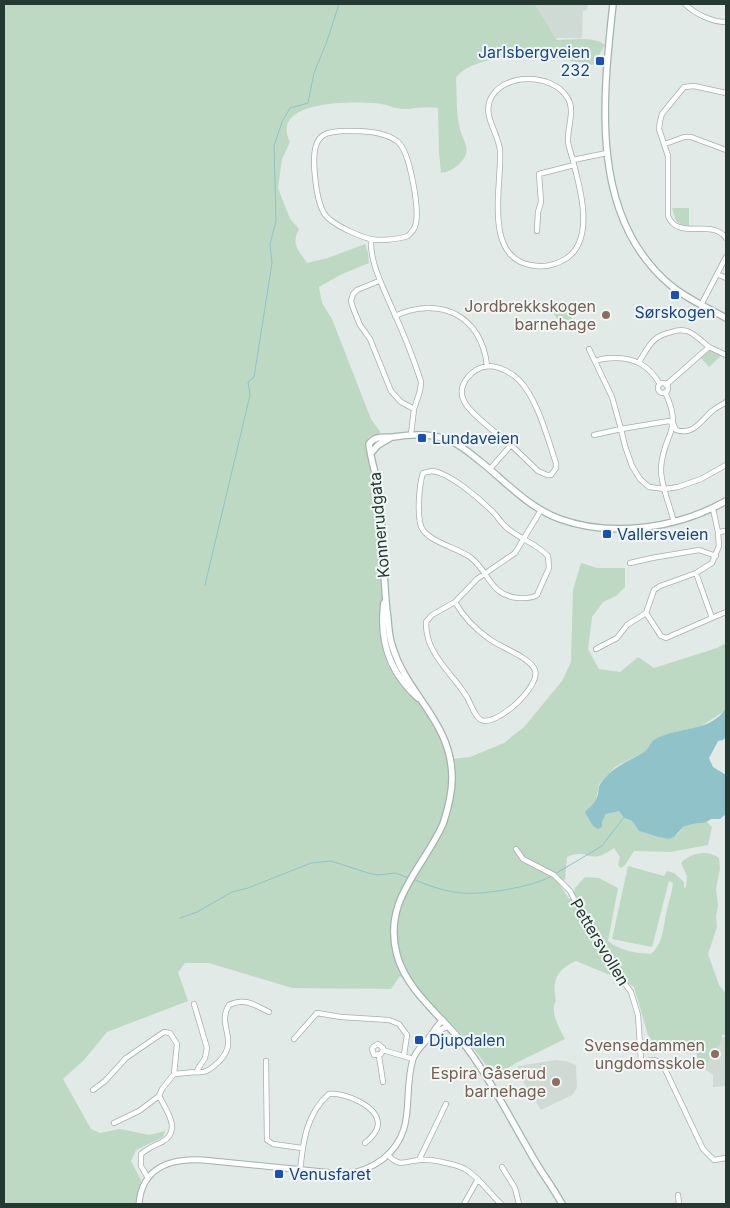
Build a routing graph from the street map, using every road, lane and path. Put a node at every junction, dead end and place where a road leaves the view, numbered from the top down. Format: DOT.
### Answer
graph roads {
  1 [pos="613,4"];
  2 [pos="685,4"];
  3 [pos="726,22"];
  4 [pos="726,93"];
  5 [pos="665,144"];
  6 [pos="726,150"];
  7 [pos="607,153"];
  8 [pos="574,162"];
  9 [pos="537,231"];
  10 [pos="726,238"];
  11 [pos="371,239"];
  12 [pos="726,257"];
  13 [pos="717,274"];
  14 [pos="726,278"];
  15 [pos="379,282"];
  16 [pos="701,305"];
  17 [pos="395,316"];
  18 [pos="726,318"];
  19 [pos="709,347"];
  20 [pos="588,349"];
  21 [pos="726,356"];
  22 [pos="596,361"];
  23 [pos="639,362"];
  24 [pos="487,366"];
  25 [pos="660,384"];
  26 [pos="666,385"];
  27 [pos="665,392"];
  28 [pos="726,402"];
  29 [pos="414,409"];
  30 [pos="674,425"];
  31 [pos="621,430"];
  32 [pos="411,434"];
  33 [pos="594,435"];
  34 [pos="511,445"];
  35 [pos="726,465"];
  36 [pos="490,469"];
  37 [pos="665,489"];
  38 [pos="726,501"];
  39 [pos="712,508"];
  40 [pos="541,510"];
  41 [pos="674,522"];
  42 [pos="726,531"];
  43 [pos="718,532"];
  44 [pos="524,539"];
  45 [pos="716,556"];
  46 [pos="630,563"];
  47 [pos="696,573"];
  48 [pos="485,574"];
  49 [pos="454,602"];
  50 [pos="646,612"];
  51 [pos="726,612"];
  52 [pos="712,618"];
  53 [pos="596,649"];
  54 [pos="516,849"];
  55 [pos="194,1004"];
  56 [pos="269,1012"];
  57 [pos="443,1020"];
  58 [pos="448,1026"];
  59 [pos="431,1035"];
  60 [pos="294,1039"];
  61 [pos="383,1050"];
  62 [pos="404,1055"];
  63 [pos="379,1056"];
  64 [pos="413,1059"];
  65 [pos="266,1061"];
  66 [pos="642,1061"];
  67 [pos="617,1066"];
  68 [pos="196,1072"];
  69 [pos="174,1074"];
  70 [pos="383,1082"];
  71 [pos="93,1090"];
  72 [pos="159,1096"];
  73 [pos="446,1104"];
  74 [pos="114,1123"];
  75 [pos="364,1143"];
  76 [pos="302,1148"];
  77 [pos="388,1155"];
  78 [pos="726,1158"];
  79 [pos="420,1160"];
  80 [pos="502,1167"];
  81 [pos="300,1170"];
  82 [pos="148,1178"];
  83 [pos="478,1179"];
  84 [pos="678,1195"];
  85 [pos="562,1203"];
  86 [pos="140,1204"];
  87 [pos="464,1204"];
  88 [pos="501,1204"];
  89 [pos="519,1204"];
  90 [pos="679,1204"];
  1 -- 7 [label="main road"];
  2 -- 3 [label="street"];
  4 -- 5 [label="street"];
  5 -- 6 [label="street"];
  5 -- 10 [label="street"];
  7 -- 8 [label="street"];
  7 -- 16 [label="main road"];
  8 -- 8 [label="street"];
  8 -- 9 [label="street"];
  11 -- 11 [label="street"];
  11 -- 15 [label="street"];
  12 -- 13 [label="street"];
  13 -- 14 [label="street"];
  13 -- 16 [label="street"];
  15 -- 17 [label="street"];
  15 -- 29 [label="street"];
  16 -- 18 [label="main road"];
  17 -- 24 [label="street"];
  17 -- 29 [label="street"];
  19 -- 21 [label="street"];
  19 -- 23 [label="street"];
  19 -- 26 [label="street"];
  20 -- 22 [label="street"];
  22 -- 23 [label="street"];
  22 -- 31 [label="street"];
  23 -- 25 [label="street"];
  24 -- 34 [label="street"];
  24 -- 34 [label="street"];
  25 -- 26 [label="street"];
  25 -- 27 [label="street"];
  26 -- 27 [label="street"];
  27 -- 30 [label="street"];
  28 -- 30 [label="street"];
  29 -- 32 [label="street"];
  30 -- 31 [label="street"];
  30 -- 37 [label="street"];
  31 -- 33 [label="street"];
  31 -- 37 [label="street"];
  32 -- 36 [label="main road"];
  32 -- 57 [label="main road, Konnerudgata"];
  34 -- 36 [label="street"];
  35 -- 37 [label="street"];
  36 -- 40 [label="main road"];
  37 -- 41 [label="street"];
  38 -- 39 [label="main road"];
  39 -- 41 [label="main road"];
  39 -- 43 [label="street"];
  40 -- 41 [label="main road"];
  40 -- 44 [label="street"];
  42 -- 43 [label="street"];
  43 -- 45 [label="street"];
  44 -- 48 [label="street"];
  44 -- 48 [label="street"];
  44 -- 48 [label="street"];
  45 -- 46 [label="street"];
  45 -- 47 [label="street"];
  47 -- 50 [label="street"];
  47 -- 52 [label="street"];
  48 -- 49 [label="street"];
  49 -- 49 [label="street"];
  50 -- 52 [label="street"];
  50 -- 53 [label="street"];
  51 -- 52 [label="street"];
  54 -- 66 [label="street, Pettersvollen"];
  55 -- 68 [label="street"];
  56 -- 68 [label="street"];
  57 -- 58 [label="main road, Konnerudgata"];
  57 -- 59 [label="street"];
  58 -- 59 [label="street"];
  58 -- 85 [label="main road, Konnerudgata"];
  59 -- 64 [label="street"];
  60 -- 62 [label="street"];
  61 -- 62 [label="street"];
  61 -- 63 [label="street"];
  61 -- 63 [label="street"];
  62 -- 64 [label="street"];
  63 -- 70 [label="street"];
  64 -- 77 [label="street"];
  65 -- 76 [label="street"];
  66 -- 67 [label="street"];
  66 -- 78 [label="street"];
  68 -- 69 [label="street"];
  69 -- 71 [label="street"];
  69 -- 72 [label="street"];
  72 -- 74 [label="street"];
  72 -- 82 [label="street"];
  73 -- 79 [label="street"];
  75 -- 76 [label="street"];
  76 -- 81 [label="street"];
  77 -- 79 [label="street"];
  77 -- 81 [label="street"];
  79 -- 83 [label="street"];
  80 -- 89 [label="street"];
  81 -- 82 [label="street"];
  82 -- 86 [label="street"];
  83 -- 87 [label="street"];
  83 -- 88 [label="street"];
  84 -- 90 [label="street"];
}
